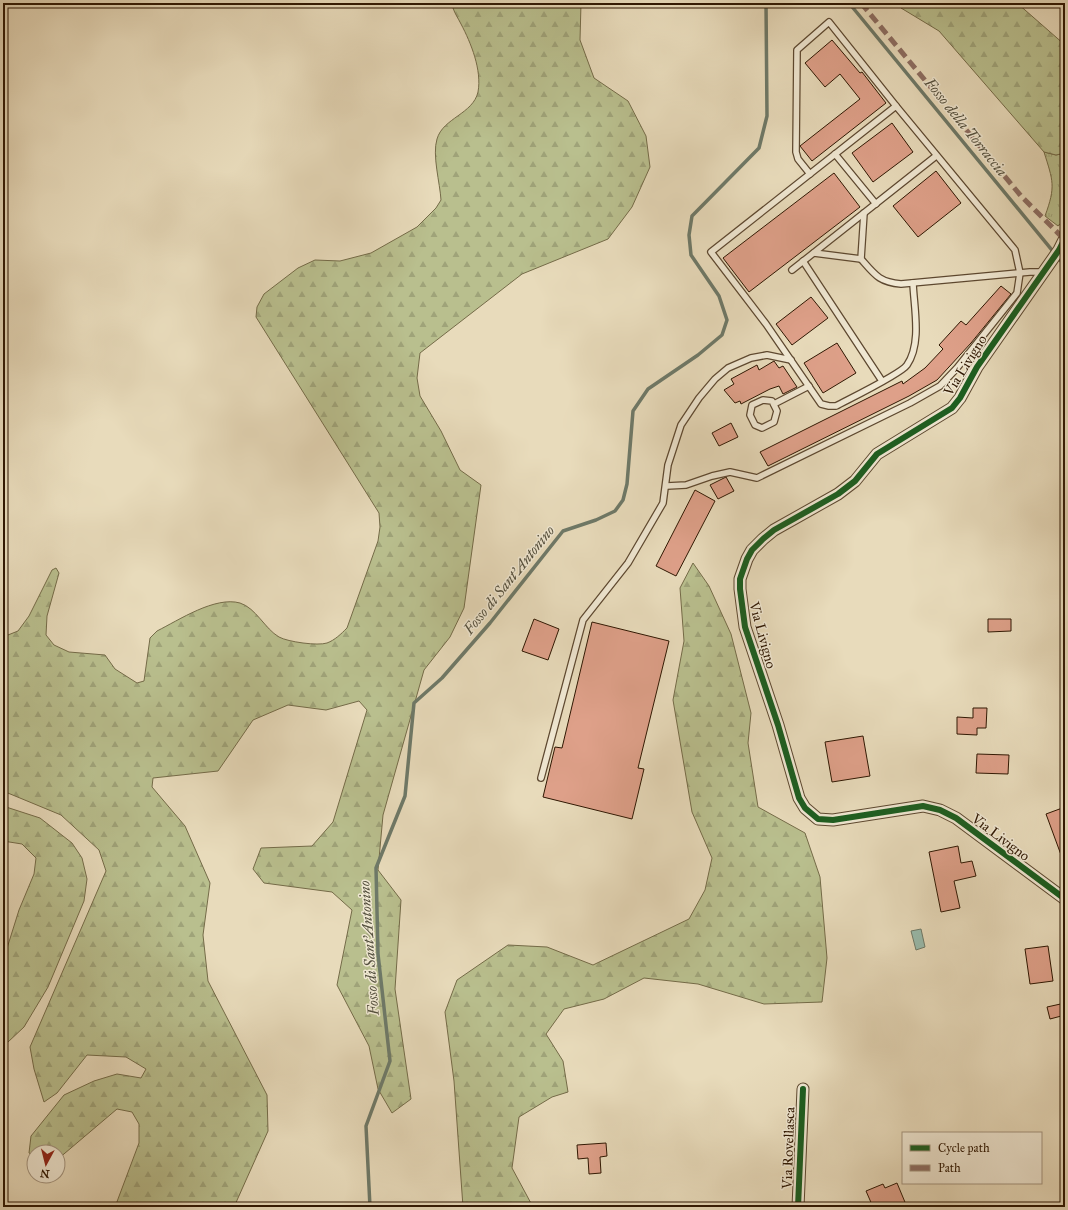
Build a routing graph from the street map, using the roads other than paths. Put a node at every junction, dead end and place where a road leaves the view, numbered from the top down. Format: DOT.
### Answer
graph roads {
  1 [pos="896,106"];
  2 [pos="835,154"];
  3 [pos="936,156"];
  4 [pos="810,174"];
  5 [pos="876,204"];
  6 [pos="864,213"];
  7 [pos="1065,238"];
  8 [pos="814,253"];
  9 [pos="861,259"];
  10 [pos="803,261"];
  11 [pos="1045,268"];
  12 [pos="792,270"];
  13 [pos="1020,273"];
  14 [pos="913,283"];
  15 [pos="791,360"];
  16 [pos="882,381"];
  17 [pos="809,386"];
  18 [pos="774,404"];
  19 [pos="667,486"];
  20 [pos="541,778"];
  21 [pos="1065,899"];
  22 [pos="803,1090"];
  23 [pos="798,1207"];
  1 -- 2 [label="lane"];
  1 -- 3 [label="lane"];
  1 -- 4 [label="lane"];
  2 -- 4 [label="lane"];
  2 -- 5 [label="lane"];
  3 -- 5 [label="lane"];
  3 -- 13 [label="lane"];
  4 -- 15 [label="lane"];
  5 -- 6 [label="lane"];
  6 -- 8 [label="lane"];
  6 -- 9 [label="lane"];
  7 -- 11 [label="street, Via Livigno"];
  8 -- 9 [label="lane"];
  8 -- 10 [label="lane"];
  9 -- 14 [label="lane"];
  10 -- 12 [label="lane"];
  10 -- 16 [label="lane"];
  11 -- 13 [label="lane"];
  11 -- 21 [label="street, Via Livigno"];
  13 -- 14 [label="lane"];
  13 -- 19 [label="lane"];
  14 -- 16 [label="lane"];
  15 -- 17 [label="lane"];
  15 -- 19 [label="lane"];
  16 -- 17 [label="lane"];
  17 -- 18 [label="lane"];
  18 -- 18 [label="lane"];
  19 -- 20 [label="lane"];
  22 -- 23 [label="street, Via Rovellasca"];
}
